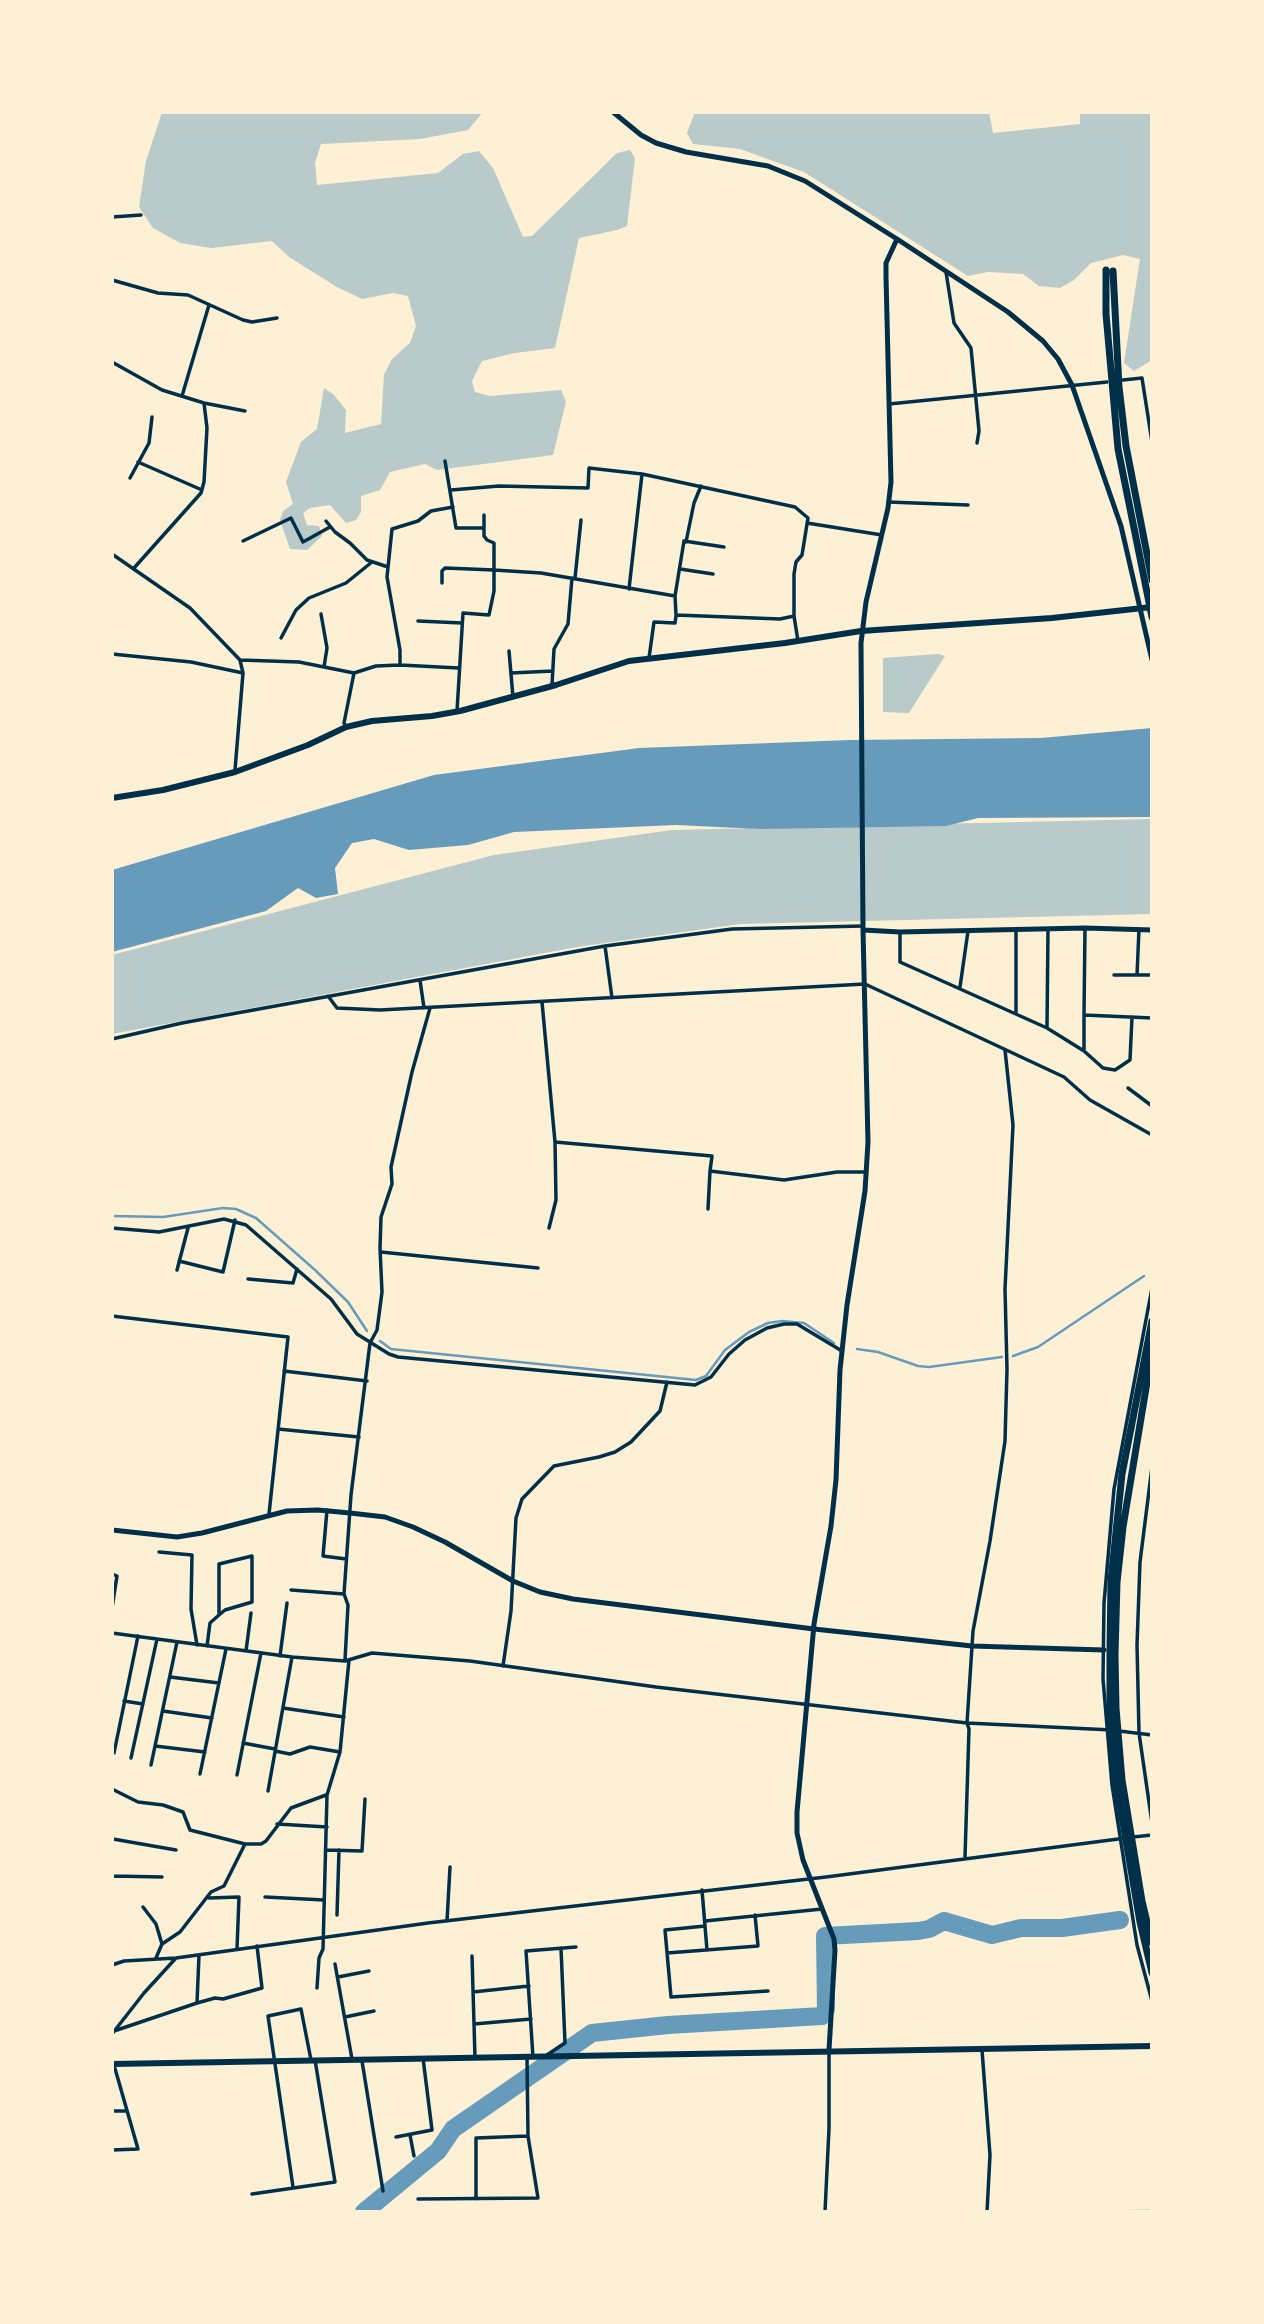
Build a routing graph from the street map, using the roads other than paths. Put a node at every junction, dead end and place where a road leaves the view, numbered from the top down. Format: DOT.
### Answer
graph roads {
  1 [pos="613,112"];
  2 [pos="141,215"];
  3 [pos="112,217"];
  4 [pos="897,239"];
  5 [pos="1110,271"];
  6 [pos="946,272"];
  7 [pos="112,280"];
  8 [pos="209,305"];
  9 [pos="277,318"];
  10 [pos="112,362"];
  11 [pos="1115,384"];
  12 [pos="1072,385"];
  13 [pos="976,395"];
  14 [pos="181,396"];
  15 [pos="204,403"];
  16 [pos="889,404"];
  17 [pos="244,411"];
  18 [pos="152,417"];
  19 [pos="1152,442"];
  20 [pos="977,443"];
  21 [pos="445,460"];
  22 [pos="138,462"];
  23 [pos="642,474"];
  24 [pos="130,478"];
  25 [pos="701,486"];
  26 [pos="202,490"];
  27 [pos="451,490"];
  28 [pos="888,502"];
  29 [pos="968,505"];
  30 [pos="453,507"];
  31 [pos="484,515"];
  32 [pos="581,520"];
  33 [pos="326,521"];
  34 [pos="807,523"];
  35 [pos="331,527"];
  36 [pos="484,528"];
  37 [pos="882,535"];
  38 [pos="243,541"];
  39 [pos="687,542"];
  40 [pos="724,547"];
  41 [pos="112,554"];
  42 [pos="372,562"];
  43 [pos="134,568"];
  44 [pos="388,568"];
  45 [pos="680,569"];
  46 [pos="494,570"];
  47 [pos="713,574"];
  48 [pos="573,578"];
  49 [pos="1152,580"];
  50 [pos="442,583"];
  51 [pos="629,589"];
  52 [pos="675,596"];
  53 [pos="1152,607"];
  54 [pos="1141,608"];
  55 [pos="321,614"];
  56 [pos="676,615"];
  57 [pos="794,616"];
  58 [pos="1152,617"];
  59 [pos="418,621"];
  60 [pos="462,623"];
  61 [pos="861,632"];
  62 [pos="281,638"];
  63 [pos="798,641"];
  64 [pos="509,651"];
  65 [pos="112,654"];
  66 [pos="649,658"];
  67 [pos="240,660"];
  68 [pos="1152,660"];
  69 [pos="400,665"];
  70 [pos="324,667"];
  71 [pos="459,668"];
  72 [pos="553,671"];
  73 [pos="243,673"];
  74 [pos="354,673"];
  75 [pos="511,673"];
  76 [pos="552,687"];
  77 [pos="513,697"];
  78 [pos="457,711"];
  79 [pos="346,727"];
  80 [pos="235,772"];
  81 [pos="112,798"];
  82 [pos="863,928"];
  83 [pos="1085,928"];
  84 [pos="1048,929"];
  85 [pos="1139,929"];
  86 [pos="1016,930"];
  87 [pos="1152,930"];
  88 [pos="968,931"];
  89 [pos="900,932"];
  90 [pos="605,946"];
  91 [pos="1114,975"];
  92 [pos="1137,975"];
  93 [pos="1152,975"];
  94 [pos="420,980"];
  95 [pos="865,984"];
  96 [pos="960,988"];
  97 [pos="328,996"];
  98 [pos="612,998"];
  99 [pos="542,1002"];
  100 [pos="424,1008"];
  101 [pos="430,1008"];
  102 [pos="1016,1013"];
  103 [pos="1084,1015"];
  104 [pos="1132,1017"];
  105 [pos="1152,1018"];
  106 [pos="1047,1028"];
  107 [pos="112,1039"];
  108 [pos="1005,1050"];
  109 [pos="1084,1051"];
  110 [pos="1128,1088"];
  111 [pos="1152,1105"];
  112 [pos="1152,1135"];
  113 [pos="555,1142"];
  114 [pos="710,1171"];
  115 [pos="866,1172"];
  116 [pos="708,1209"];
  117 [pos="235,1220"];
  118 [pos="112,1228"];
  119 [pos="188,1228"];
  120 [pos="549,1228"];
  121 [pos="381,1252"];
  122 [pos="179,1261"];
  123 [pos="538,1268"];
  124 [pos="297,1269"];
  125 [pos="177,1270"];
  126 [pos="248,1279"];
  127 [pos="1152,1288"];
  128 [pos="112,1315"];
  129 [pos="1152,1321"];
  130 [pos="370,1343"];
  131 [pos="842,1352"];
  132 [pos="1152,1352"];
  133 [pos="284,1371"];
  134 [pos="367,1381"];
  135 [pos="667,1382"];
  136 [pos="278,1429"];
  137 [pos="359,1437"];
  138 [pos="1152,1467"];
  139 [pos="327,1510"];
  140 [pos="350,1513"];
  141 [pos="269,1514"];
  142 [pos="112,1530"];
  143 [pos="159,1552"];
  144 [pos="346,1559"];
  145 [pos="112,1574"];
  146 [pos="513,1581"];
  147 [pos="291,1590"];
  148 [pos="344,1594"];
  149 [pos="286,1603"];
  150 [pos="112,1608"];
  151 [pos="251,1613"];
  152 [pos="219,1615"];
  153 [pos="814,1629"];
  154 [pos="112,1633"];
  155 [pos="138,1636"];
  156 [pos="157,1639"];
  157 [pos="177,1642"];
  158 [pos="197,1645"];
  159 [pos="207,1646"];
  160 [pos="972,1646"];
  161 [pos="226,1649"];
  162 [pos="1104,1650"];
  163 [pos="246,1651"];
  164 [pos="261,1653"];
  165 [pos="280,1656"];
  166 [pos="292,1657"];
  167 [pos="347,1660"];
  168 [pos="503,1666"];
  169 [pos="170,1677"];
  170 [pos="219,1682"];
  171 [pos="124,1701"];
  172 [pos="143,1704"];
  173 [pos="806,1706"];
  174 [pos="283,1708"];
  175 [pos="163,1711"];
  176 [pos="344,1717"];
  177 [pos="212,1718"];
  178 [pos="967,1723"];
  179 [pos="1106,1729"];
  180 [pos="1139,1734"];
  181 [pos="1152,1735"];
  182 [pos="243,1743"];
  183 [pos="155,1745"];
  184 [pos="275,1750"];
  185 [pos="205,1752"];
  186 [pos="340,1752"];
  187 [pos="114,1753"];
  188 [pos="131,1758"];
  189 [pos="151,1765"];
  190 [pos="200,1774"];
  191 [pos="237,1775"];
  192 [pos="112,1789"];
  193 [pos="268,1791"];
  194 [pos="327,1795"];
  195 [pos="365,1799"];
  196 [pos="112,1819"];
  197 [pos="1152,1823"];
  198 [pos="277,1824"];
  199 [pos="327,1827"];
  200 [pos="1152,1835"];
  201 [pos="113,1839"];
  202 [pos="1121,1839"];
  203 [pos="245,1844"];
  204 [pos="112,1847"];
  205 [pos="176,1850"];
  206 [pos="326,1850"];
  207 [pos="339,1850"];
  208 [pos="965,1857"];
  209 [pos="450,1867"];
  210 [pos="113,1876"];
  211 [pos="162,1877"];
  212 [pos="811,1878"];
  213 [pos="702,1890"];
  214 [pos="265,1897"];
  215 [pos="207,1898"];
  216 [pos="112,1899"];
  217 [pos="324,1900"];
  218 [pos="1142,1901"];
  219 [pos="143,1907"];
  220 [pos="824,1909"];
  221 [pos="337,1915"];
  222 [pos="755,1915"];
  223 [pos="447,1921"];
  224 [pos="705,1923"];
  225 [pos="1152,1930"];
  226 [pos="323,1937"];
  227 [pos="1152,1943"];
  228 [pos="162,1944"];
  229 [pos="257,1946"];
  230 [pos="576,1947"];
  231 [pos="561,1948"];
  232 [pos="237,1949"];
  233 [pos="707,1950"];
  234 [pos="667,1953"];
  235 [pos="199,1955"];
  236 [pos="472,1956"];
  237 [pos="156,1958"];
  238 [pos="176,1958"];
  239 [pos="335,1964"];
  240 [pos="112,1965"];
  241 [pos="369,1971"];
  242 [pos="1152,1973"];
  243 [pos="338,1977"];
  244 [pos="529,1986"];
  245 [pos="317,1988"];
  246 [pos="768,1991"];
  247 [pos="473,1992"];
  248 [pos="1152,2001"];
  249 [pos="197,2003"];
  250 [pos="374,2011"];
  251 [pos="345,2017"];
  252 [pos="531,2019"];
  253 [pos="474,2024"];
  254 [pos="113,2033"];
  255 [pos="1152,2046"];
  256 [pos="982,2048"];
  257 [pos="828,2050"];
  258 [pos="545,2056"];
  259 [pos="530,2057"];
  260 [pos="423,2058"];
  261 [pos="475,2058"];
  262 [pos="352,2059"];
  263 [pos="362,2059"];
  264 [pos="313,2060"];
  265 [pos="273,2061"];
  266 [pos="113,2064"];
  267 [pos="112,2111"];
  268 [pos="127,2111"];
  269 [pos="410,2135"];
  270 [pos="528,2136"];
  271 [pos="396,2137"];
  272 [pos="112,2150"];
  273 [pos="414,2155"];
  274 [pos="293,2187"];
  275 [pos="383,2190"];
  276 [pos="252,2194"];
  277 [pos="418,2199"];
  278 [pos="476,2199"];
  279 [pos="825,2212"];
  280 [pos="988,2212"];
  1 -- 4 [label="street"];
  2 -- 3 [label="street"];
  4 -- 6 [label="street"];
  4 -- 16 [label="street"];
  5 -- 11 [label="highway"];
  6 -- 12 [label="street"];
  6 -- 13 [label="street"];
  7 -- 8 [label="street"];
  8 -- 9 [label="street"];
  8 -- 14 [label="street"];
  10 -- 14 [label="street"];
  11 -- 12 [label="street"];
  11 -- 19 [label="street"];
  11 -- 49 [label="highway"];
  11 -- 58 [label="highway"];
  12 -- 13 [label="street"];
  12 -- 54 [label="street"];
  13 -- 16 [label="street"];
  13 -- 20 [label="street"];
  14 -- 15 [label="street"];
  15 -- 17 [label="street"];
  15 -- 26 [label="street"];
  16 -- 28 [label="street"];
  18 -- 22 [label="street"];
  21 -- 27 [label="street"];
  22 -- 24 [label="street"];
  22 -- 26 [label="street"];
  23 -- 25 [label="street"];
  23 -- 27 [label="street"];
  23 -- 51 [label="street"];
  25 -- 34 [label="street"];
  25 -- 39 [label="street"];
  26 -- 43 [label="street"];
  27 -- 30 [label="street"];
  28 -- 29 [label="street"];
  28 -- 37 [label="street"];
  30 -- 36 [label="street"];
  30 -- 44 [label="street"];
  31 -- 36 [label="street"];
  32 -- 48 [label="street"];
  33 -- 35 [label="street"];
  34 -- 37 [label="street"];
  34 -- 57 [label="street"];
  35 -- 38 [label="street"];
  35 -- 42 [label="street"];
  36 -- 46 [label="street"];
  37 -- 61 [label="street"];
  39 -- 40 [label="street"];
  39 -- 45 [label="street"];
  41 -- 43 [label="street"];
  42 -- 44 [label="street"];
  42 -- 62 [label="street"];
  43 -- 67 [label="street"];
  44 -- 69 [label="street"];
  45 -- 47 [label="street"];
  45 -- 52 [label="street"];
  46 -- 48 [label="street"];
  46 -- 50 [label="street"];
  46 -- 60 [label="street"];
  48 -- 51 [label="street"];
  48 -- 72 [label="street"];
  51 -- 52 [label="street"];
  52 -- 56 [label="street"];
  53 -- 54 [label="main road"];
  54 -- 61 [label="main road"];
  54 -- 68 [label="street"];
  55 -- 70 [label="street"];
  56 -- 57 [label="street"];
  56 -- 66 [label="street"];
  57 -- 63 [label="street"];
  59 -- 60 [label="street"];
  60 -- 71 [label="street"];
  61 -- 63 [label="main road"];
  61 -- 82 [label="street"];
  63 -- 66 [label="main road"];
  64 -- 75 [label="street"];
  65 -- 73 [label="street"];
  66 -- 76 [label="main road"];
  67 -- 70 [label="street"];
  67 -- 73 [label="street"];
  69 -- 71 [label="street"];
  69 -- 74 [label="street"];
  70 -- 74 [label="street"];
  71 -- 78 [label="street"];
  72 -- 75 [label="street"];
  72 -- 76 [label="street"];
  73 -- 80 [label="street"];
  74 -- 79 [label="street"];
  75 -- 77 [label="street"];
  76 -- 77 [label="main road"];
  77 -- 78 [label="main road"];
  78 -- 79 [label="main road"];
  79 -- 80 [label="main road"];
  80 -- 81 [label="main road"];
  82 -- 89 [label="street"];
  82 -- 90 [label="street"];
  82 -- 95 [label="street"];
  83 -- 84 [label="street"];
  83 -- 85 [label="street"];
  83 -- 103 [label="street"];
  84 -- 86 [label="street"];
  84 -- 106 [label="street"];
  85 -- 87 [label="street"];
  85 -- 92 [label="street"];
  86 -- 88 [label="street"];
  86 -- 102 [label="street"];
  88 -- 89 [label="street"];
  88 -- 96 [label="street"];
  89 -- 96 [label="street"];
  90 -- 94 [label="street"];
  90 -- 98 [label="street"];
  91 -- 92 [label="street"];
  92 -- 93 [label="street"];
  94 -- 97 [label="street"];
  94 -- 100 [label="street"];
  95 -- 98 [label="street"];
  95 -- 108 [label="street"];
  95 -- 115 [label="street"];
  96 -- 102 [label="street"];
  97 -- 100 [label="street"];
  97 -- 107 [label="street"];
  98 -- 99 [label="street"];
  99 -- 101 [label="street"];
  99 -- 113 [label="street"];
  100 -- 101 [label="street"];
  101 -- 121 [label="street"];
  102 -- 106 [label="street"];
  103 -- 104 [label="street"];
  103 -- 109 [label="street"];
  104 -- 105 [label="street"];
  104 -- 109 [label="street"];
  106 -- 109 [label="street"];
  108 -- 112 [label="street"];
  108 -- 160 [label="street"];
  110 -- 111 [label="street"];
  113 -- 114 [label="street"];
  113 -- 120 [label="street"];
  114 -- 115 [label="street"];
  114 -- 116 [label="street"];
  115 -- 131 [label="street"];
  117 -- 119 [label="street"];
  117 -- 122 [label="street"];
  117 -- 124 [label="street"];
  118 -- 119 [label="street"];
  119 -- 122 [label="street"];
  121 -- 123 [label="street"];
  121 -- 130 [label="street"];
  122 -- 125 [label="street"];
  124 -- 126 [label="street"];
  124 -- 130 [label="street"];
  127 -- 162 [label="street"];
  128 -- 133 [label="street"];
  129 -- 242 [label="highway"];
  130 -- 134 [label="street"];
  130 -- 135 [label="street"];
  131 -- 135 [label="street"];
  131 -- 153 [label="street"];
  132 -- 218 [label="highway"];
  133 -- 134 [label="street"];
  133 -- 136 [label="street"];
  134 -- 137 [label="street"];
  135 -- 146 [label="street"];
  136 -- 137 [label="street"];
  136 -- 141 [label="street"];
  137 -- 140 [label="street"];
  138 -- 180 [label="street"];
  139 -- 140 [label="street"];
  139 -- 141 [label="street"];
  139 -- 144 [label="street"];
  140 -- 144 [label="street"];
  140 -- 146 [label="street"];
  141 -- 142 [label="street"];
  143 -- 158 [label="street"];
  144 -- 148 [label="street"];
  145 -- 150 [label="street"];
  146 -- 153 [label="street"];
  146 -- 168 [label="street"];
  147 -- 148 [label="street"];
  148 -- 167 [label="street"];
  149 -- 165 [label="street"];
  151 -- 163 [label="street"];
  152 -- 152 [label="street"];
  152 -- 159 [label="street"];
  153 -- 160 [label="street"];
  153 -- 173 [label="street"];
  154 -- 155 [label="street"];
  155 -- 156 [label="street"];
  155 -- 171 [label="street"];
  156 -- 157 [label="street"];
  156 -- 172 [label="street"];
  157 -- 158 [label="street"];
  157 -- 169 [label="street"];
  158 -- 159 [label="street"];
  159 -- 161 [label="street"];
  160 -- 162 [label="street"];
  160 -- 178 [label="street"];
  161 -- 163 [label="street"];
  161 -- 170 [label="street"];
  162 -- 179 [label="street"];
  163 -- 164 [label="street"];
  164 -- 165 [label="street"];
  164 -- 182 [label="street"];
  165 -- 166 [label="street"];
  166 -- 167 [label="street"];
  166 -- 174 [label="street"];
  167 -- 168 [label="street"];
  167 -- 176 [label="street"];
  168 -- 173 [label="street"];
  169 -- 170 [label="street"];
  169 -- 175 [label="street"];
  170 -- 177 [label="street"];
  171 -- 172 [label="street"];
  171 -- 187 [label="street"];
  172 -- 188 [label="street"];
  173 -- 178 [label="street"];
  173 -- 212 [label="street"];
  174 -- 176 [label="street"];
  174 -- 184 [label="street"];
  175 -- 177 [label="street"];
  175 -- 183 [label="street"];
  176 -- 186 [label="street"];
  177 -- 185 [label="street"];
  178 -- 179 [label="street"];
  178 -- 208 [label="street"];
  179 -- 180 [label="street"];
  179 -- 202 [label="street"];
  180 -- 181 [label="street"];
  180 -- 197 [label="street"];
  182 -- 184 [label="street"];
  182 -- 191 [label="street"];
  183 -- 185 [label="street"];
  183 -- 189 [label="street"];
  184 -- 186 [label="street"];
  184 -- 193 [label="street"];
  185 -- 190 [label="street"];
  186 -- 194 [label="street"];
  192 -- 203 [label="street"];
  194 -- 198 [label="street"];
  194 -- 199 [label="street"];
  195 -- 207 [label="street"];
  196 -- 201 [label="street"];
  198 -- 199 [label="street"];
  198 -- 203 [label="street"];
  199 -- 206 [label="street"];
  200 -- 202 [label="street"];
  201 -- 204 [label="street"];
  201 -- 205 [label="street"];
  202 -- 208 [label="street"];
  202 -- 248 [label="street"];
  203 -- 215 [label="street"];
  204 -- 210 [label="street"];
  206 -- 207 [label="street"];
  206 -- 217 [label="street"];
  207 -- 221 [label="street"];
  208 -- 212 [label="street"];
  209 -- 223 [label="street"];
  210 -- 211 [label="street"];
  210 -- 216 [label="street"];
  212 -- 213 [label="street"];
  212 -- 220 [label="street"];
  213 -- 223 [label="street"];
  213 -- 224 [label="street"];
  214 -- 217 [label="street"];
  215 -- 228 [label="street"];
  215 -- 232 [label="street"];
  217 -- 226 [label="street"];
  218 -- 225 [label="highway"];
  218 -- 227 [label="highway"];
  219 -- 228 [label="street"];
  220 -- 222 [label="street"];
  220 -- 257 [label="street"];
  222 -- 224 [label="street"];
  222 -- 233 [label="street"];
  223 -- 226 [label="street"];
  224 -- 233 [label="street"];
  224 -- 234 [label="street"];
  226 -- 229 [label="street"];
  226 -- 245 [label="street"];
  228 -- 237 [label="street"];
  229 -- 232 [label="street"];
  229 -- 249 [label="street"];
  230 -- 231 [label="street"];
  231 -- 244 [label="street"];
  231 -- 258 [label="street"];
  232 -- 235 [label="street"];
  233 -- 234 [label="street"];
  234 -- 246 [label="street"];
  235 -- 238 [label="street"];
  235 -- 249 [label="street"];
  236 -- 247 [label="street"];
  237 -- 238 [label="street"];
  237 -- 240 [label="street"];
  238 -- 254 [label="street"];
  239 -- 243 [label="street"];
  241 -- 243 [label="street"];
  243 -- 251 [label="street"];
  244 -- 247 [label="street"];
  244 -- 252 [label="street"];
  247 -- 253 [label="street"];
  249 -- 254 [label="street"];
  250 -- 251 [label="street"];
  251 -- 262 [label="street"];
  252 -- 253 [label="street"];
  252 -- 259 [label="street"];
  253 -- 261 [label="street"];
  255 -- 256 [label="main road"];
  256 -- 257 [label="main road"];
  256 -- 280 [label="street"];
  257 -- 258 [label="main road"];
  257 -- 279 [label="street"];
  258 -- 259 [label="main road"];
  259 -- 261 [label="main road"];
  259 -- 270 [label="street"];
  260 -- 261 [label="main road"];
  260 -- 263 [label="main road"];
  260 -- 269 [label="street"];
  262 -- 263 [label="main road"];
  262 -- 264 [label="main road"];
  263 -- 275 [label="street"];
  264 -- 265 [label="main road"];
  264 -- 265 [label="street"];
  264 -- 274 [label="street"];
  265 -- 266 [label="main road"];
  265 -- 274 [label="street"];
  266 -- 268 [label="street"];
  267 -- 268 [label="street"];
  268 -- 272 [label="street"];
  269 -- 271 [label="street"];
  269 -- 273 [label="street"];
  270 -- 278 [label="street"];
  270 -- 278 [label="street"];
  274 -- 276 [label="street"];
  277 -- 278 [label="street"];
}
